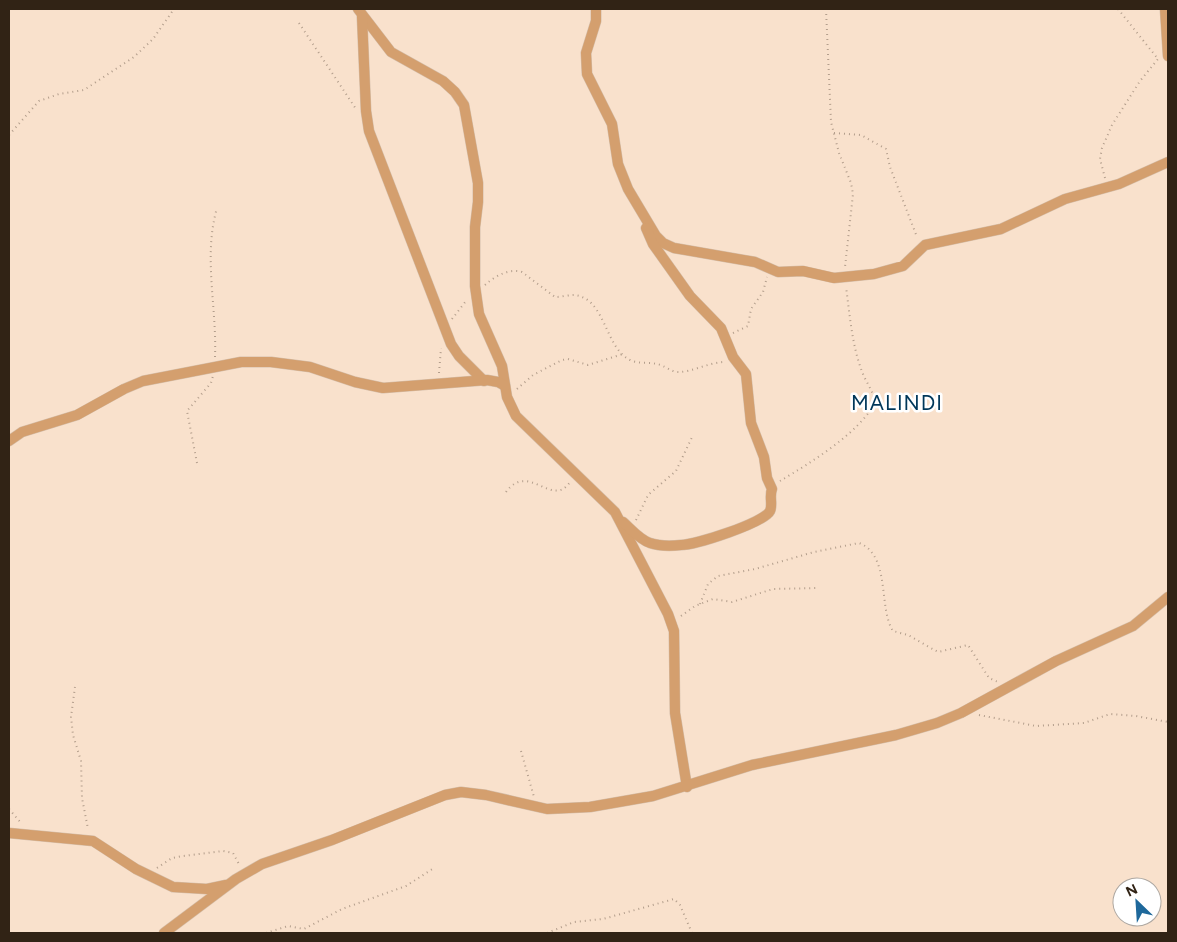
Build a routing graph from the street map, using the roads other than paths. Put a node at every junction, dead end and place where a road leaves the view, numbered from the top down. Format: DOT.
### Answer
graph roads {
  1 [pos="1165,9"];
  2 [pos="599,10"];
  3 [pos="360,12"];
  4 [pos="1168,51"];
  5 [pos="1168,56"];
  6 [pos="1168,162"];
  7 [pos="645,216"];
  8 [pos="484,381"];
  9 [pos="504,386"];
  10 [pos="9,441"];
  11 [pos="620,520"];
  12 [pos="1168,597"];
  13 [pos="687,787"];
  14 [pos="9,833"];
  15 [pos="229,884"];
  16 [pos="164,933"];
  1 -- 4 [label="street"];
  2 -- 7 [label="street"];
  3 -- 8 [label="street"];
  3 -- 9 [label="street"];
  4 -- 5 [label="street"];
  6 -- 7 [label="street"];
  7 -- 11 [label="street"];
  8 -- 9 [label="street"];
  8 -- 10 [label="street"];
  9 -- 11 [label="street"];
  11 -- 13 [label="street"];
  12 -- 13 [label="street"];
  13 -- 15 [label="street"];
  14 -- 15 [label="street"];
  15 -- 16 [label="street"];
}
